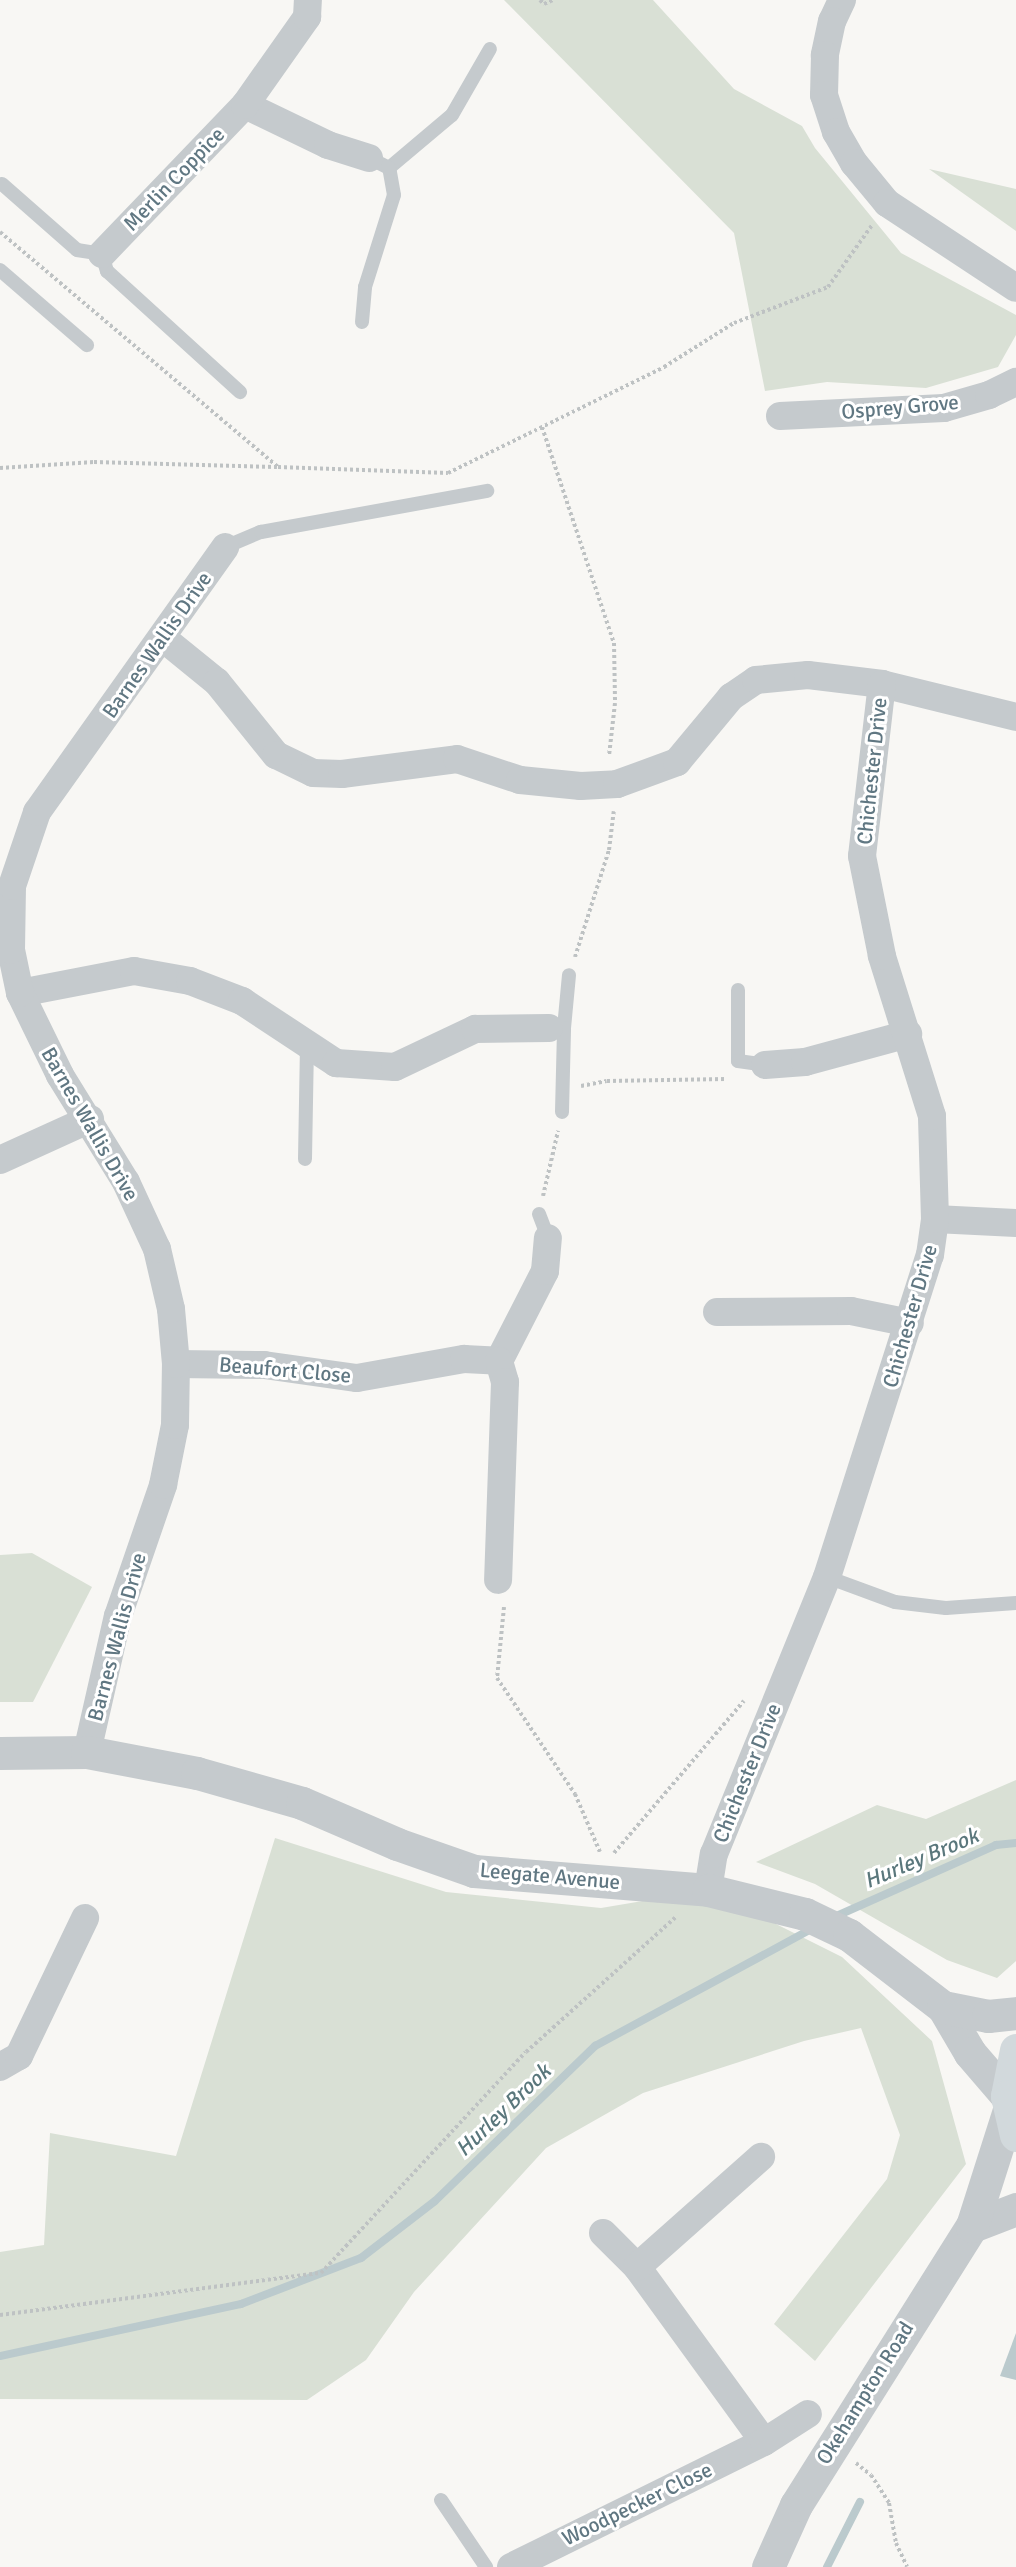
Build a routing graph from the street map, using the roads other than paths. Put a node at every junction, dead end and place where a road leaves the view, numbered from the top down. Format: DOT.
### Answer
graph roads {
  1 [pos="308,0"];
  2 [pos="842,0"];
  3 [pos="490,49"];
  4 [pos="245,105"];
  5 [pos="379,163"];
  6 [pos="2,184"];
  7 [pos="102,254"];
  8 [pos="0,270"];
  9 [pos="1016,288"];
  10 [pos="362,322"];
  11 [pos="87,345"];
  12 [pos="1016,381"];
  13 [pos="240,392"];
  14 [pos="780,416"];
  15 [pos="487,491"];
  16 [pos="225,547"];
  17 [pos="164,639"];
  18 [pos="882,684"];
  19 [pos="1016,717"];
  20 [pos="569,975"];
  21 [pos="738,990"];
  22 [pos="20,993"];
  23 [pos="557,1028"];
  24 [pos="908,1034"];
  25 [pos="307,1044"];
  26 [pos="765,1065"];
  27 [pos="562,1112"];
  28 [pos="90,1119"];
  29 [pos="304,1159"];
  30 [pos="0,1160"];
  31 [pos="935,1220"];
  32 [pos="1016,1223"];
  33 [pos="543,1226"];
  34 [pos="717,1312"];
  35 [pos="910,1323"];
  36 [pos="499,1361"];
  37 [pos="176,1364"];
  38 [pos="826,1577"];
  39 [pos="502,1589"];
  40 [pos="1016,1603"];
  41 [pos="87,1752"];
  42 [pos="0,1753"];
  43 [pos="708,1890"];
  44 [pos="85,1918"];
  45 [pos="943,2007"];
  46 [pos="1016,2013"];
  47 [pos="1016,2050"];
  48 [pos="0,2067"];
  49 [pos="1010,2115"];
  50 [pos="761,2157"];
  51 [pos="1016,2209"];
  52 [pos="972,2226"];
  53 [pos="603,2233"];
  54 [pos="637,2267"];
  55 [pos="808,2414"];
  56 [pos="764,2442"];
  57 [pos="441,2500"];
  58 [pos="486,2567"];
  59 [pos="511,2567"];
  60 [pos="768,2567"];
  1 -- 4 [label="street, Merlin Coppice"];
  2 -- 9 [label="street"];
  3 -- 5 [label="lane"];
  4 -- 5 [label="street"];
  4 -- 7 [label="street, Merlin Coppice"];
  5 -- 10 [label="lane"];
  6 -- 7 [label="lane"];
  7 -- 13 [label="lane"];
  8 -- 11 [label="lane"];
  12 -- 14 [label="street, Osprey Grove"];
  15 -- 16 [label="lane"];
  16 -- 17 [label="street, Barnes Wallis Drive"];
  17 -- 18 [label="street"];
  17 -- 22 [label="street, Barnes Wallis Drive"];
  18 -- 19 [label="street"];
  18 -- 24 [label="street, Chichester Drive"];
  20 -- 23 [label="lane"];
  21 -- 26 [label="lane"];
  22 -- 25 [label="street"];
  22 -- 28 [label="street, Barnes Wallis Drive"];
  23 -- 25 [label="street"];
  23 -- 27 [label="lane"];
  24 -- 26 [label="street"];
  24 -- 31 [label="street, Chichester Drive"];
  25 -- 29 [label="lane"];
  28 -- 30 [label="street"];
  28 -- 37 [label="street, Barnes Wallis Drive"];
  31 -- 32 [label="street"];
  31 -- 35 [label="street, Chichester Drive"];
  33 -- 36 [label="street"];
  34 -- 35 [label="street"];
  35 -- 38 [label="street, Chichester Drive"];
  36 -- 37 [label="street, Beaufort Close"];
  36 -- 39 [label="street"];
  37 -- 41 [label="street, Barnes Wallis Drive"];
  38 -- 40 [label="lane"];
  38 -- 43 [label="street, Chichester Drive"];
  41 -- 42 [label="street, Leegate Avenue"];
  41 -- 43 [label="street, Leegate Avenue"];
  43 -- 45 [label="street, Leegate Avenue"];
  44 -- 48 [label="street"];
  45 -- 46 [label="street, Leegate Avenue"];
  45 -- 49 [label="street, Leegate Avenue"];
  47 -- 49 [label="main road"];
  49 -- 52 [label="street, Okehampton Road"];
  50 -- 54 [label="street"];
  51 -- 52 [label="street"];
  52 -- 60 [label="street, Okehampton Road"];
  53 -- 54 [label="street"];
  54 -- 56 [label="street"];
  55 -- 56 [label="street, Woodpecker Close"];
  56 -- 59 [label="street, Woodpecker Close"];
  57 -- 58 [label="lane"];
}
